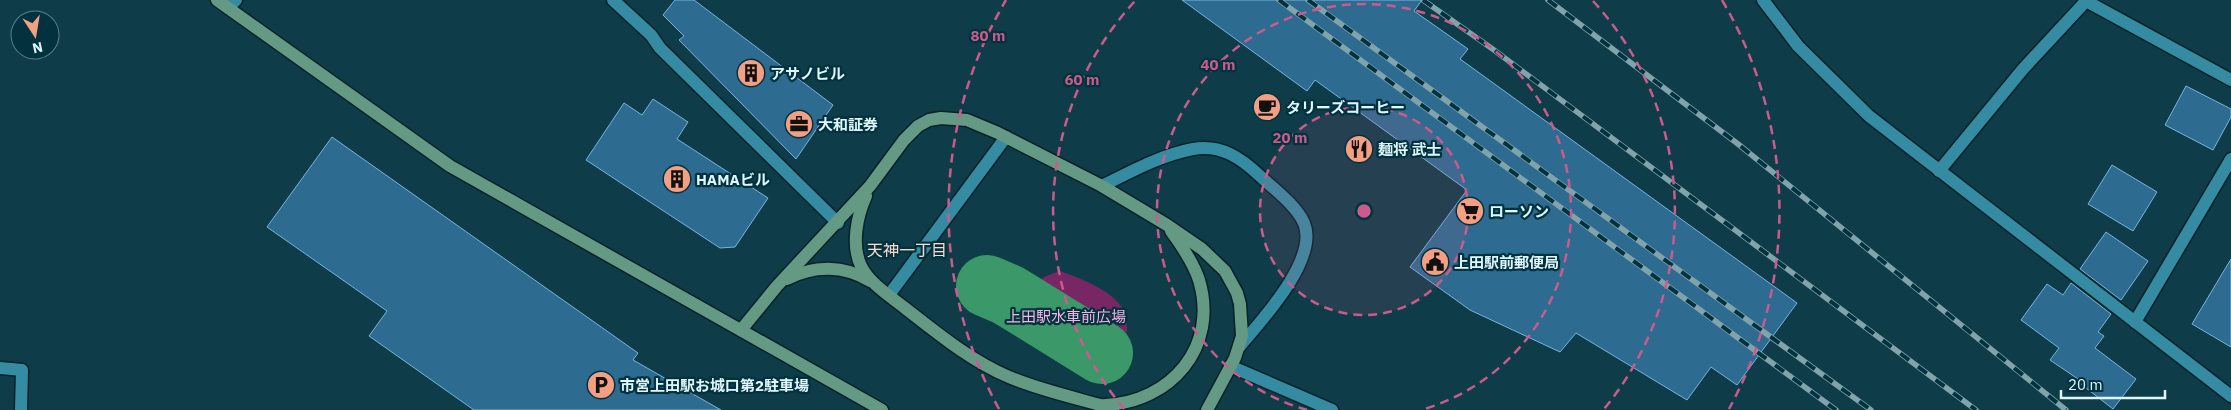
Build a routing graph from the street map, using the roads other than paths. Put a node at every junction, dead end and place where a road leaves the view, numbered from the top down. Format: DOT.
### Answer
graph roads {
  1 [pos="217,0"];
  2 [pos="613,0"];
  3 [pos="1763,0"];
  4 [pos="2087,0"];
  5 [pos="232,4"];
  6 [pos="2231,80"];
  7 [pos="1006,137"];
  8 [pos="2231,159"];
  9 [pos="1939,172"];
  10 [pos="870,186"];
  11 [pos="1102,186"];
  12 [pos="838,223"];
  13 [pos="1167,224"];
  14 [pos="874,283"];
  15 [pos="777,286"];
  16 [pos="889,295"];
  17 [pos="2135,322"];
  18 [pos="741,330"];
  19 [pos="1240,346"];
  20 [pos="1230,366"];
  21 [pos="0,368"];
  22 [pos="2231,396"];
  23 [pos="1109,408"];
  24 [pos="21,410"];
  25 [pos="882,410"];
  26 [pos="1207,410"];
  27 [pos="1332,410"];
  1 -- 5 [label="street"];
  2 -- 12 [label="street"];
  3 -- 9 [label="street"];
  4 -- 6 [label="street"];
  4 -- 9 [label="street"];
  5 -- 18 [label="street"];
  7 -- 10 [label="street"];
  7 -- 11 [label="street"];
  7 -- 16 [label="street"];
  8 -- 17 [label="street"];
  9 -- 17 [label="street"];
  10 -- 12 [label="street"];
  10 -- 14 [label="street"];
  11 -- 13 [label="street"];
  11 -- 19 [label="street"];
  12 -- 15 [label="street"];
  13 -- 19 [label="street"];
  13 -- 23 [label="street"];
  14 -- 15 [label="street"];
  14 -- 16 [label="street"];
  15 -- 18 [label="street"];
  16 -- 23 [label="street"];
  17 -- 22 [label="street"];
  18 -- 25 [label="street"];
  19 -- 20 [label="street"];
  20 -- 26 [label="street"];
  20 -- 27 [label="street"];
  21 -- 24 [label="street"];
}
